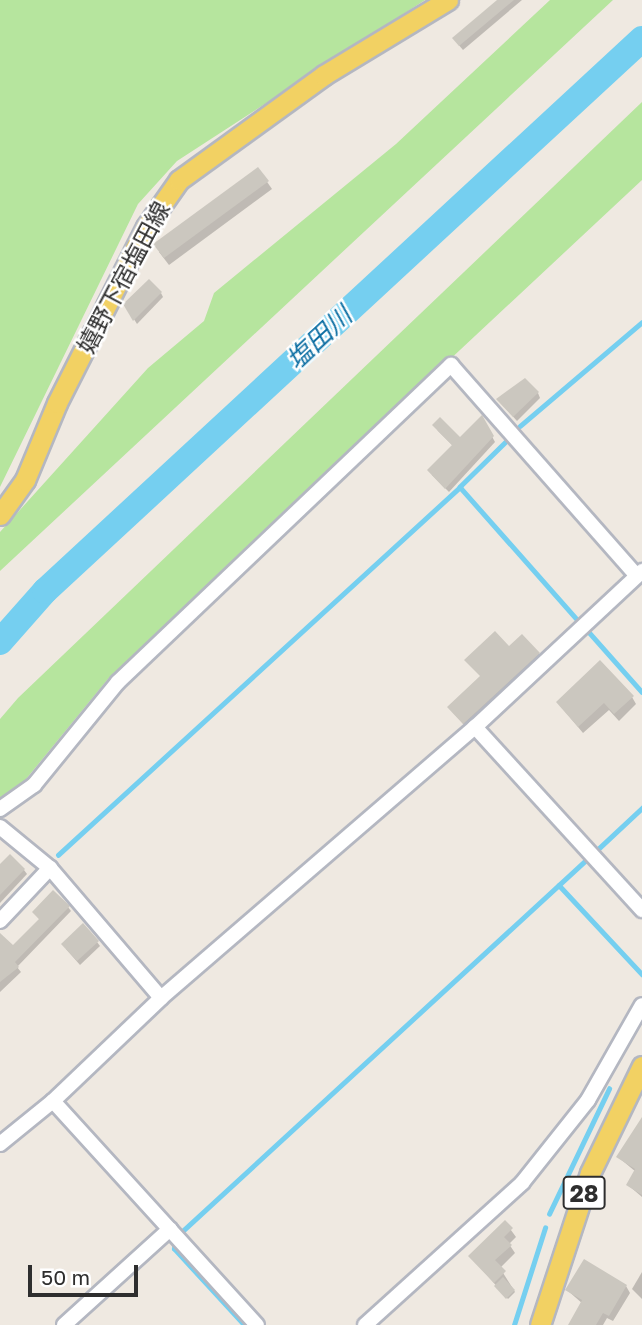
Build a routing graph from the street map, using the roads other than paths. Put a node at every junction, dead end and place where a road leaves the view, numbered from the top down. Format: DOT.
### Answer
graph roads {
  1 [pos="448,0"];
  2 [pos="0,515"];
  3 [pos="639,573"];
  4 [pos="474,727"];
  5 [pos="0,809"];
  6 [pos="0,827"];
  7 [pos="50,868"];
  8 [pos="642,910"];
  9 [pos="0,921"];
  10 [pos="161,998"];
  11 [pos="642,1004"];
  12 [pos="642,1066"];
  13 [pos="53,1101"];
  14 [pos="0,1144"];
  15 [pos="175,1235"];
  16 [pos="64,1325"];
  17 [pos="257,1325"];
  18 [pos="365,1325"];
  19 [pos="540,1325"];
  1 -- 2 [label="main road, 嬉野下宿塩田線"];
  3 -- 4 [label="street"];
  3 -- 5 [label="street"];
  4 -- 8 [label="street"];
  4 -- 10 [label="street"];
  6 -- 7 [label="street"];
  7 -- 9 [label="street"];
  7 -- 10 [label="street"];
  10 -- 13 [label="street"];
  11 -- 18 [label="street"];
  12 -- 19 [label="main road, 28"];
  13 -- 14 [label="street"];
  13 -- 15 [label="street"];
  15 -- 16 [label="street"];
  15 -- 17 [label="street"];
}
